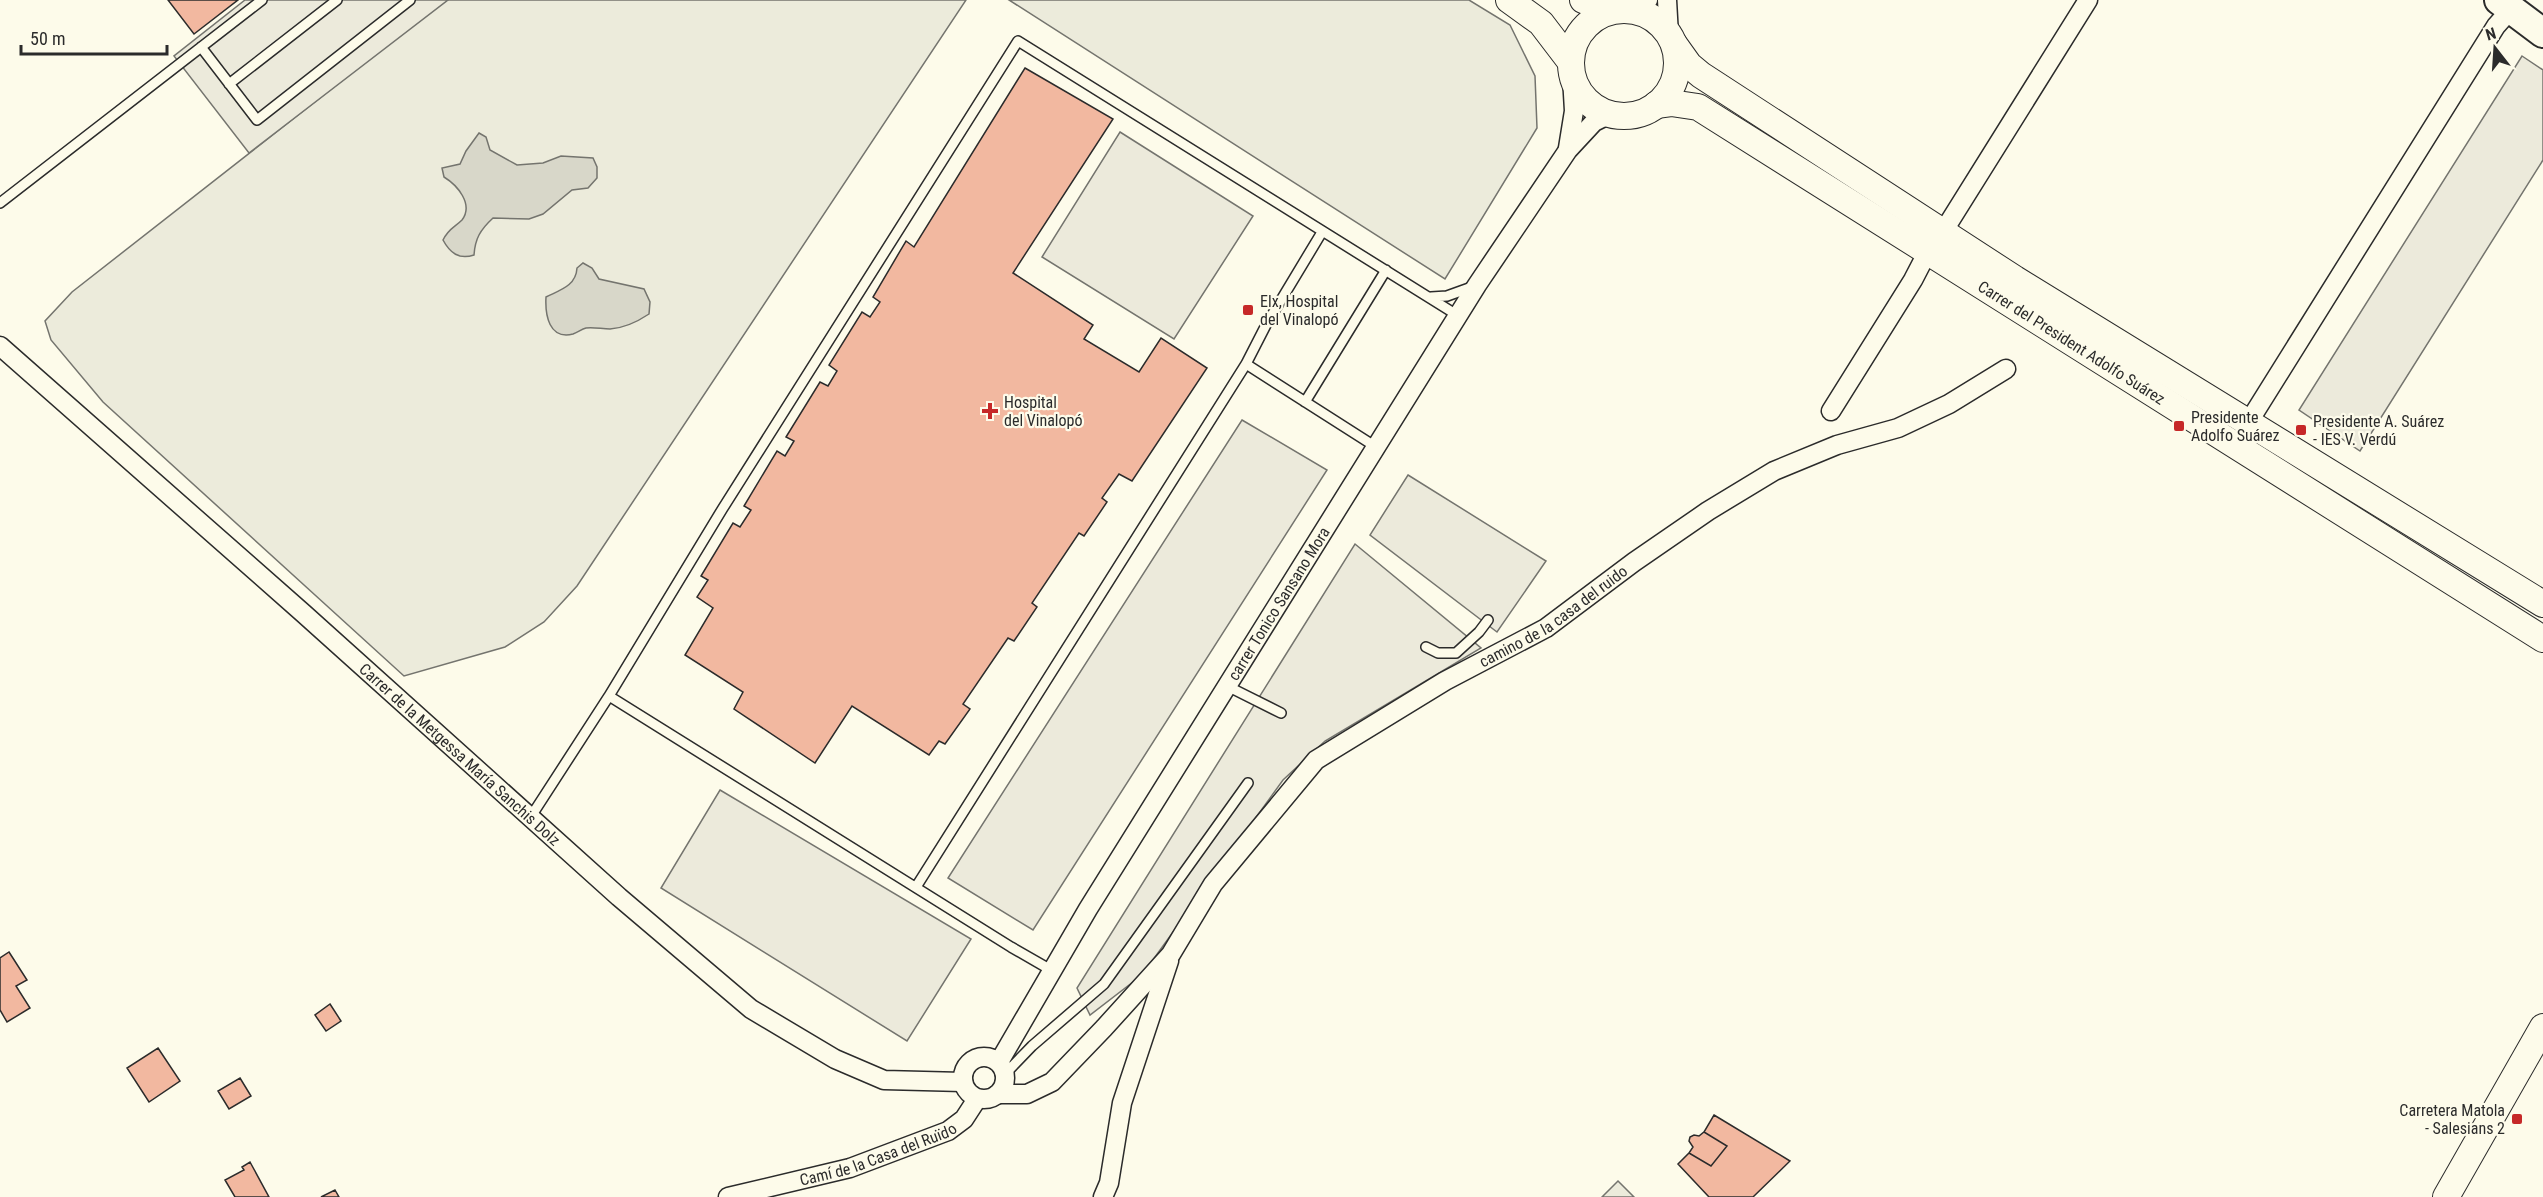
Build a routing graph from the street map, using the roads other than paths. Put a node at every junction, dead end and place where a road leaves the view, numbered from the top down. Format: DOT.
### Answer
graph roads {
  1 [pos="262,0"];
  2 [pos="337,0"];
  3 [pos="393,0"];
  4 [pos="410,0"];
  5 [pos="1509,0"];
  6 [pos="1583,0"];
  7 [pos="1667,0"];
  8 [pos="2088,0"];
  9 [pos="2505,4"];
  10 [pos="1631,7"];
  11 [pos="399,8"];
  12 [pos="2543,33"];
  13 [pos="1672,40"];
  14 [pos="201,47"];
  15 [pos="1571,69"];
  16 [pos="229,84"];
  17 [pos="1656,105"];
  18 [pos="1610,114"];
  19 [pos="1568,150"];
  20 [pos="0,203"];
  21 [pos="1322,232"];
  22 [pos="1943,232"];
  23 [pos="1928,253"];
  24 [pos="1386,270"];
  25 [pos="1477,285"];
  26 [pos="1431,297"];
  27 [pos="1457,315"];
  28 [pos="0,346"];
  29 [pos="1246,364"];
  30 [pos="2006,369"];
  31 [pos="1305,402"];
  32 [pos="1832,411"];
  33 [pos="2248,423"];
  34 [pos="1376,447"];
  35 [pos="2543,604"];
  36 [pos="1488,620"];
  37 [pos="2543,639"];
  38 [pos="1426,647"];
  39 [pos="1227,686"];
  40 [pos="609,696"];
  41 [pos="1281,713"];
  42 [pos="1248,783"];
  43 [pos="530,818"];
  44 [pos="916,887"];
  45 [pos="1171,954"];
  46 [pos="1051,970"];
  47 [pos="2543,1027"];
  48 [pos="1002,1068"];
  49 [pos="963,1082"];
  50 [pos="998,1094"];
  51 [pos="978,1099"];
  52 [pos="728,1197"];
  53 [pos="1103,1197"];
  54 [pos="2446,1197"];
  1 -- 14 [label="lane"];
  2 -- 16 [label="lane"];
  3 -- 11 [label="lane"];
  4 -- 11 [label="lane"];
  5 -- 15 [label="main road"];
  6 -- 10 [label="main road"];
  7 -- 13 [label="street"];
  8 -- 22 [label="street"];
  9 -- 12 [label="main road"];
  9 -- 33 [label="street"];
  10 -- 13 [label="main road"];
  10 -- 15 [label="main road"];
  11 -- 16 [label="lane"];
  13 -- 17 [label="main road"];
  13 -- 22 [label="main road, Carrer del President Adolfo Suárez"];
  14 -- 16 [label="lane"];
  14 -- 20 [label="lane"];
  15 -- 18 [label="main road"];
  15 -- 19 [label="street, carrer Tonico Sansano Mora"];
  17 -- 18 [label="main road"];
  17 -- 23 [label="main road, Carrer del President Adolfo Suárez"];
  18 -- 19 [label="street, carrer Tonico Sansano Mora"];
  19 -- 25 [label="street, carrer Tonico Sansano Mora"];
  21 -- 24 [label="lane"];
  21 -- 29 [label="lane"];
  21 -- 40 [label="lane"];
  22 -- 33 [label="main road, Carrer del President Adolfo Suárez"];
  23 -- 32 [label="street"];
  23 -- 37 [label="main road, Carrer del President Adolfo Suárez"];
  24 -- 26 [label="lane"];
  24 -- 31 [label="lane"];
  25 -- 26 [label="lane"];
  25 -- 27 [label="street, carrer Tonico Sansano Mora"];
  26 -- 27 [label="lane"];
  27 -- 34 [label="street, carrer Tonico Sansano Mora"];
  28 -- 43 [label="street, Carrer de la Metgessa María Sanchis Dolz"];
  29 -- 31 [label="lane"];
  29 -- 44 [label="lane"];
  30 -- 45 [label="street, camino de la casa del ruido"];
  31 -- 34 [label="lane"];
  33 -- 35 [label="main road, Carrer del President Adolfo Suárez"];
  34 -- 39 [label="street, carrer Tonico Sansano Mora"];
  36 -- 38 [label="lane"];
  39 -- 41 [label="lane"];
  39 -- 46 [label="street, carrer Tonico Sansano Mora"];
  40 -- 43 [label="lane"];
  40 -- 44 [label="lane"];
  42 -- 48 [label="lane"];
  43 -- 49 [label="street, Carrer de la Metgessa María Sanchis Dolz"];
  44 -- 46 [label="lane"];
  45 -- 50 [label="street"];
  45 -- 53 [label="street"];
  46 -- 48 [label="street, carrer Tonico Sansano Mora"];
  47 -- 54 [label="main road"];
  48 -- 49 [label="street"];
  48 -- 50 [label="street"];
  49 -- 51 [label="street"];
  50 -- 51 [label="street"];
  51 -- 52 [label="street, Camí de la Casa del Ruïdo"];
}
